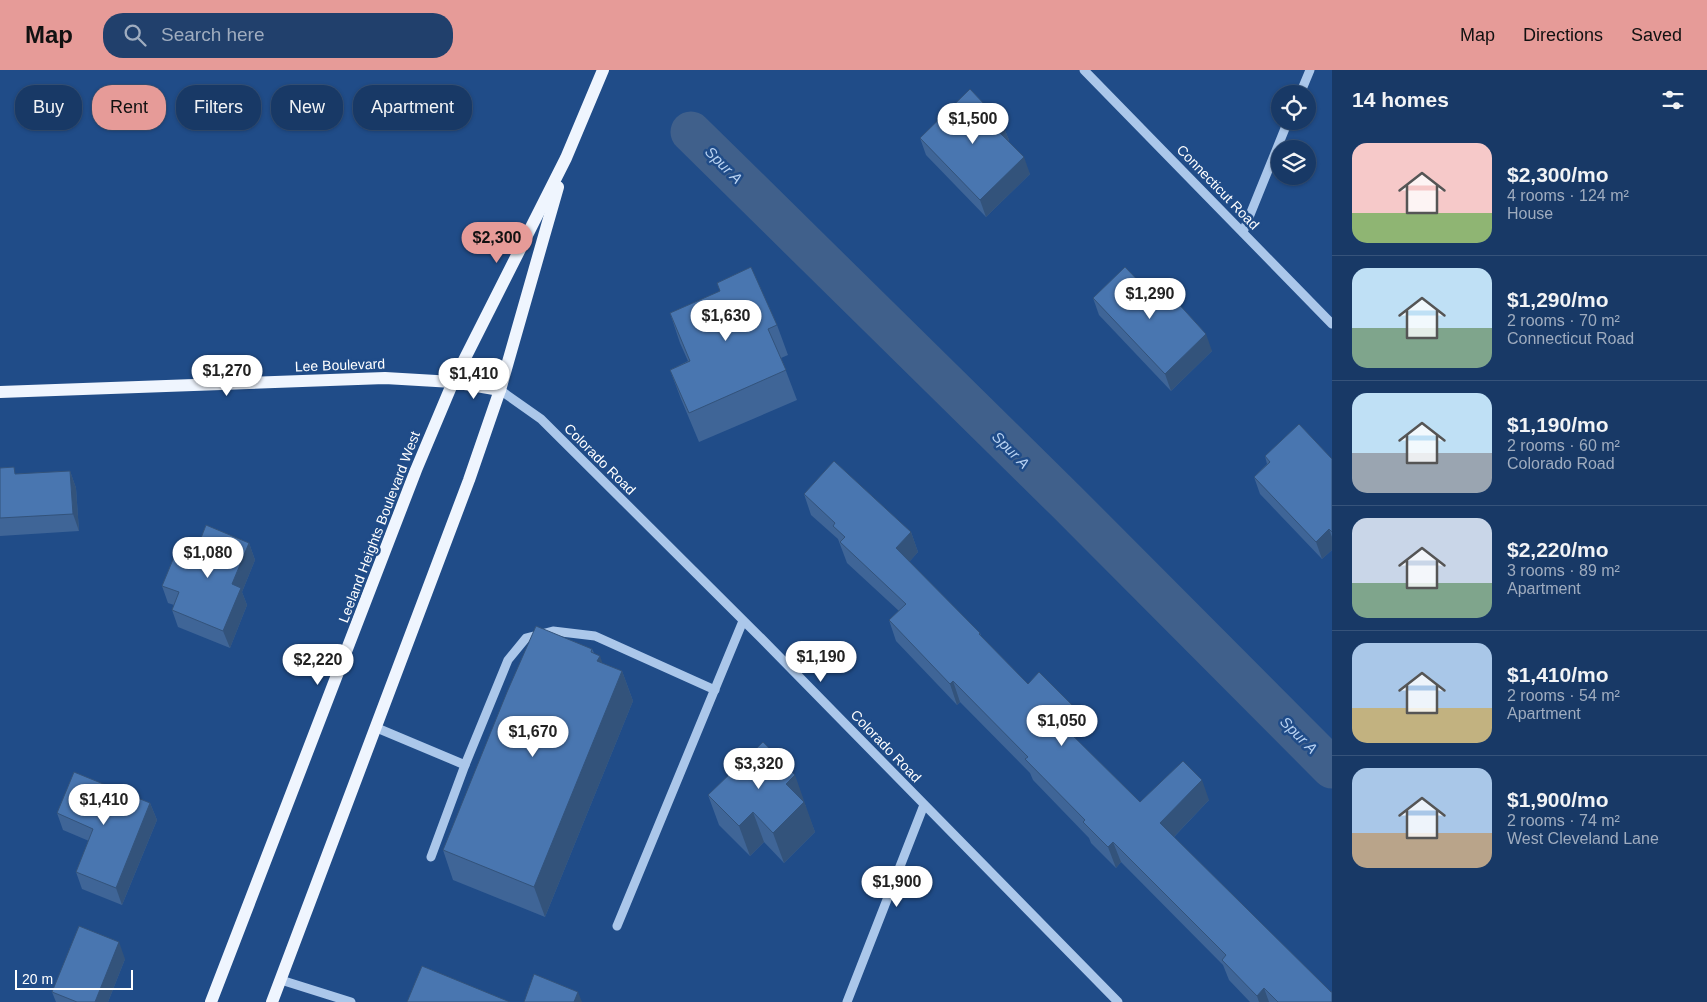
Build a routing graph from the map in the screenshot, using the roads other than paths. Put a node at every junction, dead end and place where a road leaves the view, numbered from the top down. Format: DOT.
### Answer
graph roads {
  1 [pos="603,70"];
  2 [pos="1084,70"];
  3 [pos="1310,70"];
  4 [pos="1304,85"];
  5 [pos="1284,130"];
  6 [pos="566,158"];
  7 [pos="1243,232"];
  8 [pos="1332,324"];
  9 [pos="453,382"];
  10 [pos="500,390"];
  11 [pos="0,392"];
  12 [pos="744,621"];
  13 [pos="715,690"];
  14 [pos="376,728"];
  15 [pos="465,765"];
  16 [pos="924,805"];
  17 [pos="431,856"];
  18 [pos="617,926"];
  19 [pos="281,980"];
  20 [pos="211,1002"];
  21 [pos="272,1002"];
  22 [pos="351,1002"];
  23 [pos="847,1002"];
  24 [pos="1118,1002"];
  1 -- 6 [label="main road, Leeland Heights Boulevard West"];
  2 -- 7 [label="street, Connecticut Road"];
  3 -- 4 [label="street"];
  5 -- 7 [label="street"];
  6 -- 9 [label="main road, Leeland Heights Boulevard West"];
  6 -- 10 [label="main road, Leeland Heights Boulevard West"];
  7 -- 8 [label="street, Connecticut Road"];
  9 -- 10 [label="main road, Lee Boulevard"];
  9 -- 11 [label="main road, Lee Boulevard"];
  9 -- 20 [label="main road, Leeland Heights Boulevard West"];
  10 -- 12 [label="street, Colorado Road"];
  10 -- 14 [label="main road, Leeland Heights Boulevard West"];
  12 -- 13 [label="street"];
  12 -- 16 [label="street, Colorado Road"];
  13 -- 15 [label="street"];
  13 -- 18 [label="street"];
  14 -- 15 [label="street"];
  14 -- 19 [label="main road, Leeland Heights Boulevard West"];
  15 -- 17 [label="street"];
  16 -- 23 [label="street"];
  16 -- 24 [label="street, Colorado Road"];
  19 -- 21 [label="main road, Leeland Heights Boulevard West"];
  19 -- 22 [label="street"];
}
